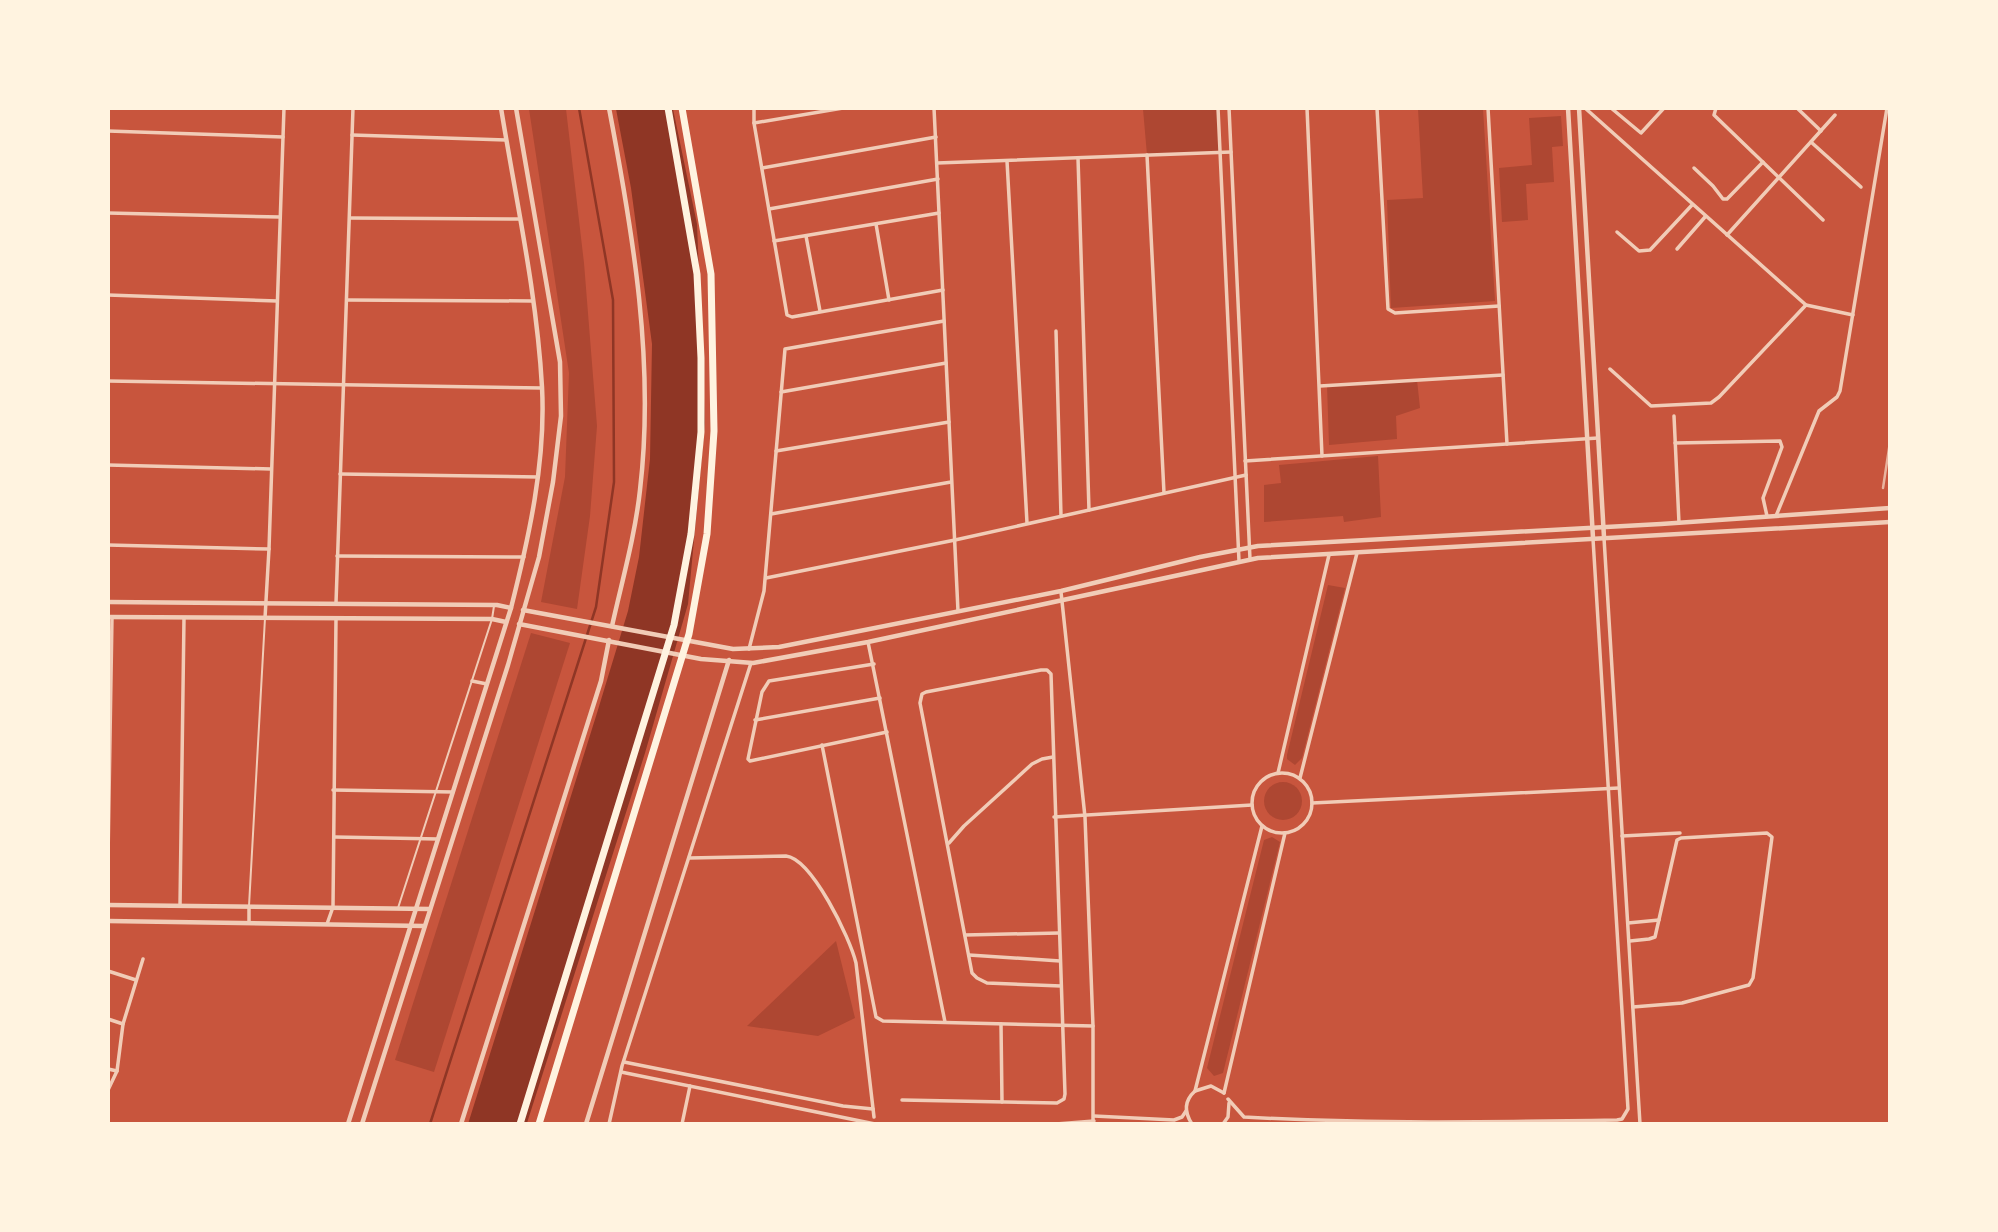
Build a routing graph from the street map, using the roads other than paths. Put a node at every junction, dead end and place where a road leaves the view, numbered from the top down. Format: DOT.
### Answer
graph roads {
  1 [pos="284,108"];
  2 [pos="353,108"];
  3 [pos="501,108"];
  4 [pos="516,108"];
  5 [pos="609,108"];
  6 [pos="668,108"];
  7 [pos="682,108"];
  8 [pos="754,108"];
  9 [pos="843,108"];
  10 [pos="934,108"];
  11 [pos="1218,108"];
  12 [pos="1229,108"];
  13 [pos="1307,108"];
  14 [pos="1377,108"];
  15 [pos="1488,108"];
  16 [pos="1568,108"];
  17 [pos="1579,108"];
  18 [pos="1611,108"];
  19 [pos="1664,108"];
  20 [pos="1716,108"];
  21 [pos="1797,108"];
  22 [pos="1887,108"];
  23 [pos="1586,109"];
  24 [pos="1835,115"];
  25 [pos="754,123"];
  26 [pos="108,131"];
  27 [pos="1821,131"];
  28 [pos="352,135"];
  29 [pos="283,137"];
  30 [pos="936,137"];
  31 [pos="506,140"];
  32 [pos="1811,142"];
  33 [pos="1220,152"];
  34 [pos="1231,152"];
  35 [pos="1147,155"];
  36 [pos="1077,158"];
  37 [pos="1007,161"];
  38 [pos="1763,162"];
  39 [pos="937,163"];
  40 [pos="762,168"];
  41 [pos="1694,168"];
  42 [pos="1778,177"];
  43 [pos="938,179"];
  44 [pos="1861,187"];
  45 [pos="1692,205"];
  46 [pos="769,209"];
  47 [pos="108,213"];
  48 [pos="939,213"];
  49 [pos="280,217"];
  50 [pos="1705,217"];
  51 [pos="349,218"];
  52 [pos="519,219"];
  53 [pos="1823,220"];
  54 [pos="876,224"];
  55 [pos="1617,232"];
  56 [pos="806,236"];
  57 [pos="1726,236"];
  58 [pos="774,242"];
  59 [pos="1677,249"];
  60 [pos="943,290"];
  61 [pos="108,296"];
  62 [pos="347,300"];
  63 [pos="889,300"];
  64 [pos="278,301"];
  65 [pos="532,301"];
  66 [pos="1806,305"];
  67 [pos="1499,306"];
  68 [pos="820,312"];
  69 [pos="1853,315"];
  70 [pos="944,321"];
  71 [pos="1056,331"];
  72 [pos="946,363"];
  73 [pos="1610,369"];
  74 [pos="1503,375"];
  75 [pos="108,381"];
  76 [pos="275,383"];
  77 [pos="344,384"];
  78 [pos="1319,386"];
  79 [pos="542,388"];
  80 [pos="781,392"];
  81 [pos="1674,416"];
  82 [pos="949,422"];
  83 [pos="1598,438"];
  84 [pos="1587,439"];
  85 [pos="1675,443"];
  86 [pos="1507,444"];
  87 [pos="776,451"];
  88 [pos="1322,456"];
  89 [pos="1245,461"];
  90 [pos="108,465"];
  91 [pos="271,469"];
  92 [pos="340,474"];
  93 [pos="1246,475"];
  94 [pos="538,477"];
  95 [pos="1235,477"];
  96 [pos="952,482"];
  97 [pos="1164,493"];
  98 [pos="1889,508"];
  99 [pos="1089,510"];
  100 [pos="771,514"];
  101 [pos="1061,516"];
  102 [pos="1767,516"];
  103 [pos="1776,516"];
  104 [pos="1889,522"];
  105 [pos="1027,523"];
  106 [pos="1679,523"];
  107 [pos="1592,527"];
  108 [pos="1603,527"];
  109 [pos="1593,538"];
  110 [pos="1604,538"];
  111 [pos="955,540"];
  112 [pos="1361,540"];
  113 [pos="1332,541"];
  114 [pos="108,545"];
  115 [pos="1249,548"];
  116 [pos="269,549"];
  117 [pos="1238,550"];
  118 [pos="1357,553"];
  119 [pos="1329,555"];
  120 [pos="337,556"];
  121 [pos="524,557"];
  122 [pos="1250,559"];
  123 [pos="1239,561"];
  124 [pos="766,578"];
  125 [pos="1061,591"];
  126 [pos="1061,600"];
  127 [pos="108,601"];
  128 [pos="266,602"];
  129 [pos="336,603"];
  130 [pos="495,605"];
  131 [pos="511,608"];
  132 [pos="523,610"];
  133 [pos="958,611"];
  134 [pos="110,617"];
  135 [pos="184,618"];
  136 [pos="265,618"];
  137 [pos="336,619"];
  138 [pos="492,619"];
  139 [pos="506,622"];
  140 [pos="520,624"];
  141 [pos="615,627"];
  142 [pos="612,641"];
  143 [pos="868,642"];
  144 [pos="749,649"];
  145 [pos="729,660"];
  146 [pos="751,663"];
  147 [pos="874,664"];
  148 [pos="472,681"];
  149 [pos="487,684"];
  150 [pos="880,698"];
  151 [pos="755,720"];
  152 [pos="887,732"];
  153 [pos="822,745"];
  154 [pos="1053,757"];
  155 [pos="1278,773"];
  156 [pos="1300,778"];
  157 [pos="1619,788"];
  158 [pos="1608,789"];
  159 [pos="333,790"];
  160 [pos="436,792"];
  161 [pos="453,792"];
  162 [pos="1312,803"];
  163 [pos="1252,805"];
  164 [pos="1054,817"];
  165 [pos="1085,817"];
  166 [pos="1262,826"];
  167 [pos="1680,833"];
  168 [pos="1285,834"];
  169 [pos="1622,836"];
  170 [pos="335,837"];
  171 [pos="420,839"];
  172 [pos="438,839"];
  173 [pos="948,844"];
  174 [pos="688,858"];
  175 [pos="108,859"];
  176 [pos="108,905"];
  177 [pos="180,906"];
  178 [pos="249,907"];
  179 [pos="333,907"];
  180 [pos="397,909"];
  181 [pos="416,909"];
  182 [pos="430,909"];
  183 [pos="1659,920"];
  184 [pos="108,921"];
  185 [pos="248,923"];
  186 [pos="327,923"];
  187 [pos="1628,923"];
  188 [pos="410,926"];
  189 [pos="424,926"];
  190 [pos="1059,933"];
  191 [pos="965,935"];
  192 [pos="1629,941"];
  193 [pos="968,955"];
  194 [pos="143,959"];
  195 [pos="1060,961"];
  196 [pos="108,971"];
  197 [pos="137,980"];
  198 [pos="1061,986"];
  199 [pos="1633,1007"];
  200 [pos="108,1019"];
  201 [pos="1634,1021"];
  202 [pos="945,1022"];
  203 [pos="1623,1022"];
  204 [pos="123,1024"];
  205 [pos="1001,1024"];
  206 [pos="1062,1025"];
  207 [pos="1093,1026"];
  208 [pos="624,1062"];
  209 [pos="108,1069"];
  210 [pos="117,1071"];
  211 [pos="621,1072"];
  212 [pos="690,1086"];
  213 [pos="108,1090"];
  214 [pos="1195,1091"];
  215 [pos="1224,1093"];
  216 [pos="902,1100"];
  217 [pos="1228,1100"];
  218 [pos="1002,1102"];
  219 [pos="873,1110"];
  220 [pos="1186,1111"];
  221 [pos="874,1117"];
  222 [pos="1094,1120"];
  223 [pos="1308,1122"];
  224 [pos="1320,1122"];
  225 [pos="1517,1123"];
  226 [pos="348,1124"];
  227 [pos="362,1124"];
  228 [pos="461,1124"];
  229 [pos="520,1124"];
  230 [pos="539,1124"];
  231 [pos="586,1124"];
  232 [pos="608,1124"];
  233 [pos="681,1124"];
  234 [pos="875,1124"];
  235 [pos="1056,1124"];
  236 [pos="1192,1124"];
  237 [pos="1223,1124"];
  238 [pos="1640,1124"];
  1 -- 29 [label="street"];
  2 -- 28 [label="street"];
  3 -- 31 [label="street"];
  4 -- 132 [label="street"];
  5 -- 141 [label="street"];
  6 -- 229 [label="highway"];
  7 -- 230 [label="highway"];
  8 -- 25 [label="street"];
  9 -- 25 [label="street"];
  10 -- 30 [label="street"];
  11 -- 33 [label="street"];
  12 -- 34 [label="street"];
  13 -- 78 [label="street"];
  14 -- 67 [label="street"];
  15 -- 67 [label="street"];
  16 -- 84 [label="street"];
  17 -- 83 [label="street"];
  18 -- 19 [label="street"];
  20 -- 38 [label="street"];
  21 -- 27 [label="street"];
  22 -- 69 [label="street"];
  23 -- 45 [label="street"];
  24 -- 27 [label="street"];
  25 -- 40 [label="street"];
  26 -- 29 [label="street"];
  27 -- 32 [label="street"];
  28 -- 31 [label="street"];
  28 -- 51 [label="street"];
  29 -- 49 [label="street"];
  30 -- 39 [label="street"];
  30 -- 40 [label="street"];
  31 -- 52 [label="street"];
  32 -- 42 [label="street"];
  32 -- 44 [label="street"];
  33 -- 34 [label="street"];
  33 -- 35 [label="street"];
  33 -- 95 [label="street"];
  34 -- 89 [label="street"];
  35 -- 36 [label="street"];
  35 -- 97 [label="street"];
  36 -- 37 [label="street"];
  36 -- 99 [label="street"];
  37 -- 39 [label="street"];
  37 -- 105 [label="street"];
  38 -- 41 [label="street"];
  38 -- 42 [label="street"];
  39 -- 43 [label="street"];
  40 -- 46 [label="street"];
  42 -- 53 [label="street"];
  42 -- 57 [label="street"];
  43 -- 46 [label="street"];
  43 -- 48 [label="street"];
  45 -- 50 [label="street"];
  45 -- 55 [label="street"];
  46 -- 58 [label="street"];
  47 -- 49 [label="street"];
  48 -- 54 [label="street"];
  48 -- 60 [label="street"];
  49 -- 64 [label="street"];
  50 -- 57 [label="street"];
  50 -- 59 [label="street"];
  51 -- 52 [label="street"];
  51 -- 62 [label="street"];
  52 -- 65 [label="street"];
  54 -- 56 [label="street"];
  54 -- 63 [label="street"];
  56 -- 58 [label="street"];
  56 -- 68 [label="street"];
  57 -- 66 [label="street"];
  58 -- 68 [label="street"];
  60 -- 63 [label="street"];
  60 -- 70 [label="street"];
  61 -- 64 [label="street"];
  62 -- 65 [label="street"];
  62 -- 77 [label="street"];
  63 -- 68 [label="street"];
  64 -- 76 [label="street"];
  65 -- 79 [label="street"];
  66 -- 69 [label="street"];
  66 -- 73 [label="street"];
  67 -- 74 [label="street"];
  69 -- 103 [label="street"];
  70 -- 72 [label="street"];
  70 -- 80 [label="street"];
  71 -- 101 [label="street"];
  72 -- 80 [label="street"];
  72 -- 82 [label="street"];
  74 -- 78 [label="street"];
  74 -- 86 [label="street"];
  75 -- 76 [label="street"];
  76 -- 77 [label="street"];
  76 -- 91 [label="street"];
  77 -- 79 [label="street"];
  77 -- 92 [label="street"];
  78 -- 88 [label="street"];
  79 -- 94 [label="street"];
  80 -- 87 [label="street"];
  81 -- 85 [label="street"];
  82 -- 87 [label="street"];
  82 -- 96 [label="street"];
  83 -- 84 [label="street"];
  83 -- 108 [label="street"];
  84 -- 86 [label="street"];
  84 -- 107 [label="street"];
  85 -- 102 [label="street"];
  85 -- 106 [label="street"];
  86 -- 88 [label="street"];
  87 -- 100 [label="street"];
  88 -- 89 [label="street"];
  89 -- 93 [label="street"];
  90 -- 91 [label="street"];
  91 -- 116 [label="street"];
  92 -- 94 [label="street"];
  92 -- 120 [label="street"];
  93 -- 95 [label="street"];
  93 -- 115 [label="street"];
  94 -- 121 [label="street"];
  95 -- 97 [label="street"];
  95 -- 117 [label="street"];
  96 -- 100 [label="street"];
  96 -- 111 [label="street"];
  97 -- 99 [label="street"];
  98 -- 103 [label="street"];
  99 -- 101 [label="street"];
  100 -- 124 [label="street"];
  101 -- 105 [label="street"];
  102 -- 103 [label="street"];
  102 -- 106 [label="street"];
  104 -- 110 [label="street"];
  105 -- 111 [label="street"];
  106 -- 108 [label="street"];
  107 -- 108 [label="street"];
  107 -- 109 [label="street"];
  107 -- 112 [label="street"];
  108 -- 110 [label="street"];
  109 -- 110 [label="street"];
  109 -- 118 [label="street"];
  109 -- 158 [label="street"];
  110 -- 157 [label="street"];
  111 -- 124 [label="street"];
  111 -- 133 [label="street"];
  112 -- 113 [label="street"];
  112 -- 118 [label="street"];
  113 -- 115 [label="street"];
  113 -- 119 [label="street"];
  114 -- 116 [label="street"];
  115 -- 117 [label="street"];
  115 -- 122 [label="street"];
  116 -- 128 [label="street"];
  117 -- 123 [label="street"];
  117 -- 125 [label="street"];
  118 -- 119 [label="street"];
  118 -- 156 [label="street"];
  119 -- 122 [label="street"];
  119 -- 155 [label="street"];
  120 -- 121 [label="street"];
  120 -- 129 [label="street"];
  121 -- 131 [label="street"];
  122 -- 123 [label="street"];
  123 -- 126 [label="street"];
  124 -- 144 [label="street"];
  125 -- 126 [label="street"];
  125 -- 133 [label="street"];
  126 -- 143 [label="street"];
  126 -- 165 [label="street"];
  127 -- 128 [label="street"];
  128 -- 129 [label="street"];
  128 -- 136 [label="street"];
  129 -- 130 [label="street"];
  130 -- 131 [label="street"];
  130 -- 138 [label="lane"];
  131 -- 139 [label="street"];
  132 -- 140 [label="street"];
  132 -- 141 [label="street"];
  133 -- 144 [label="street"];
  134 -- 135 [label="street"];
  134 -- 175 [label="street"];
  135 -- 136 [label="street"];
  135 -- 177 [label="street"];
  136 -- 137 [label="street"];
  136 -- 178 [label="lane"];
  137 -- 138 [label="street"];
  137 -- 159 [label="street"];
  138 -- 139 [label="street"];
  138 -- 148 [label="lane"];
  139 -- 149 [label="street"];
  140 -- 142 [label="street"];
  140 -- 182 [label="street"];
  141 -- 144 [label="street"];
  142 -- 145 [label="street"];
  142 -- 228 [label="street"];
  143 -- 146 [label="street"];
  143 -- 147 [label="street"];
  145 -- 146 [label="street"];
  145 -- 231 [label="street"];
  146 -- 174 [label="street"];
  147 -- 150 [label="street"];
  147 -- 151 [label="street"];
  148 -- 149 [label="street"];
  148 -- 160 [label="lane"];
  149 -- 161 [label="street"];
  150 -- 151 [label="street"];
  150 -- 152 [label="street"];
  151 -- 153 [label="street"];
  152 -- 153 [label="street"];
  152 -- 202 [label="street"];
  153 -- 202 [label="street"];
  154 -- 164 [label="street"];
  154 -- 173 [label="street"];
  154 -- 173 [label="street"];
  155 -- 156 [label="street"];
  155 -- 163 [label="street"];
  156 -- 162 [label="street"];
  157 -- 158 [label="street"];
  157 -- 169 [label="street"];
  158 -- 162 [label="street"];
  158 -- 203 [label="street"];
  159 -- 160 [label="street"];
  159 -- 170 [label="street"];
  160 -- 161 [label="street"];
  160 -- 171 [label="lane"];
  161 -- 172 [label="street"];
  162 -- 168 [label="street"];
  163 -- 165 [label="street"];
  163 -- 166 [label="street"];
  164 -- 165 [label="street"];
  164 -- 190 [label="street"];
  165 -- 207 [label="street"];
  166 -- 168 [label="street"];
  166 -- 214 [label="street"];
  167 -- 169 [label="street"];
  168 -- 215 [label="street"];
  169 -- 187 [label="street"];
  170 -- 171 [label="street"];
  170 -- 179 [label="street"];
  171 -- 172 [label="street"];
  171 -- 180 [label="lane"];
  172 -- 181 [label="street"];
  173 -- 191 [label="street"];
  174 -- 208 [label="street"];
  174 -- 219 [label="street"];
  176 -- 177 [label="street"];
  177 -- 178 [label="street"];
  178 -- 179 [label="street"];
  178 -- 185 [label="street"];
  179 -- 180 [label="street"];
  179 -- 186 [label="street"];
  180 -- 181 [label="street"];
  181 -- 182 [label="street"];
  181 -- 188 [label="street"];
  182 -- 189 [label="street"];
  183 -- 187 [label="street"];
  183 -- 192 [label="street"];
  183 -- 199 [label="street"];
  184 -- 185 [label="street"];
  185 -- 186 [label="street"];
  186 -- 188 [label="street"];
  187 -- 192 [label="street"];
  188 -- 189 [label="street"];
  188 -- 226 [label="street"];
  189 -- 227 [label="street"];
  190 -- 191 [label="street"];
  190 -- 195 [label="street"];
  191 -- 193 [label="street"];
  192 -- 199 [label="street"];
  193 -- 195 [label="street"];
  193 -- 198 [label="street"];
  194 -- 197 [label="street"];
  195 -- 198 [label="street"];
  196 -- 197 [label="street"];
  197 -- 204 [label="street"];
  198 -- 206 [label="street"];
  199 -- 201 [label="street"];
  200 -- 204 [label="street"];
  201 -- 203 [label="street"];
  201 -- 238 [label="street"];
  202 -- 205 [label="street"];
  203 -- 225 [label="street"];
  204 -- 210 [label="street"];
  205 -- 206 [label="street"];
  205 -- 218 [label="street"];
  206 -- 207 [label="street"];
  206 -- 218 [label="street"];
  207 -- 222 [label="street"];
  208 -- 211 [label="street"];
  208 -- 219 [label="street"];
  209 -- 210 [label="street"];
  210 -- 213 [label="street"];
  211 -- 212 [label="street"];
  211 -- 232 [label="street"];
  212 -- 233 [label="street"];
  212 -- 234 [label="street"];
  214 -- 215 [label="street"];
  214 -- 220 [label="street"];
  215 -- 217 [label="street"];
  216 -- 218 [label="street"];
  217 -- 223 [label="street"];
  217 -- 237 [label="street"];
  219 -- 221 [label="street"];
  220 -- 222 [label="street"];
  220 -- 236 [label="street"];
  222 -- 235 [label="street"];
  223 -- 224 [label="street"];
  224 -- 225 [label="street"];
}
